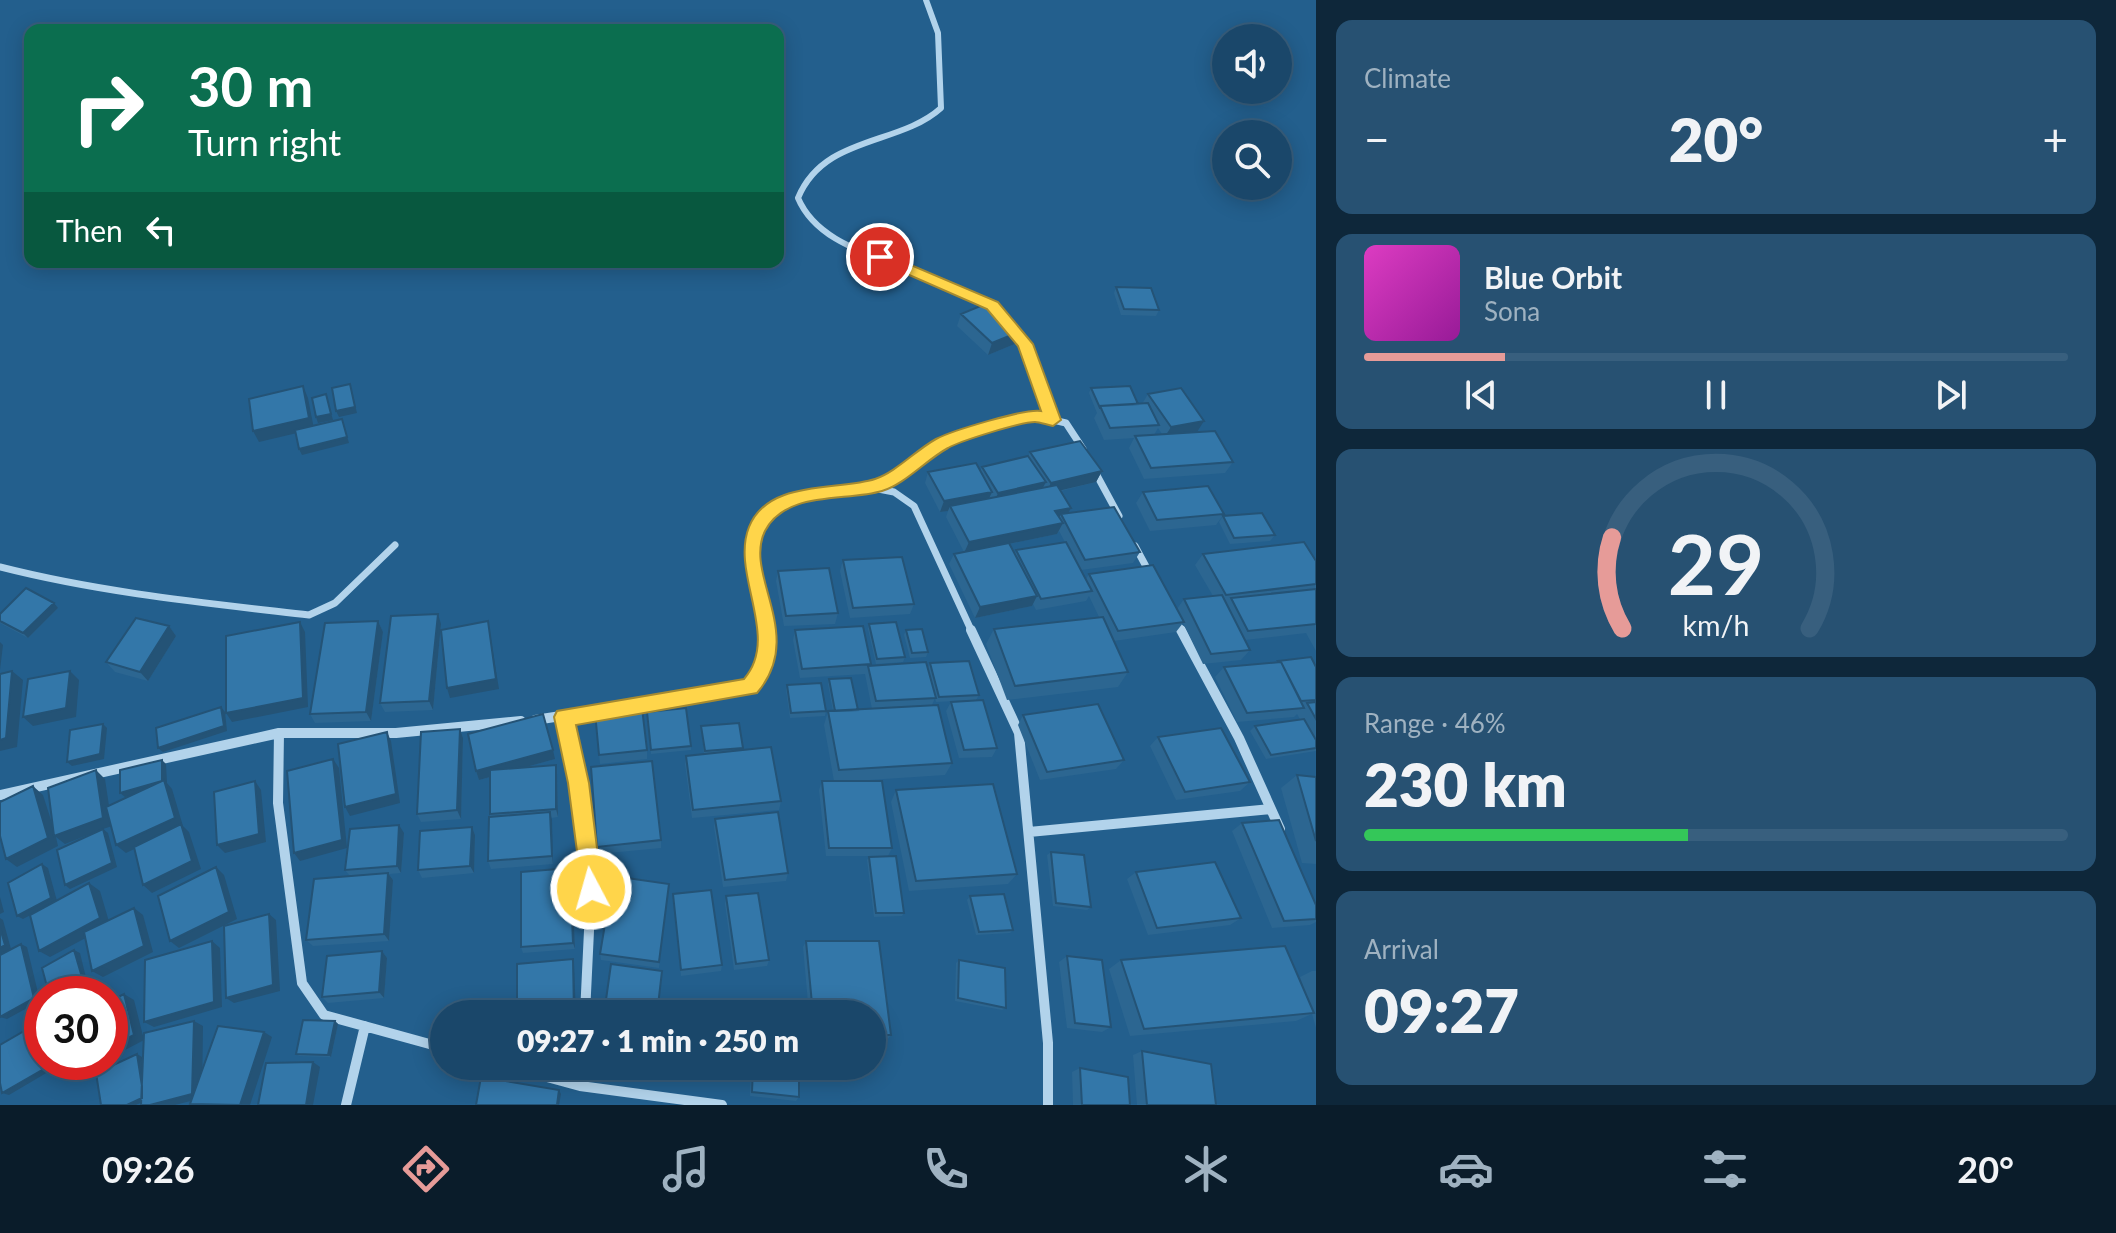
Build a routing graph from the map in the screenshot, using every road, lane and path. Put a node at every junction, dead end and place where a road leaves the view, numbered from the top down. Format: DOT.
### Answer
graph roads {
  1 [pos="926,0"];
  2 [pos="1002,315"];
  3 [pos="1012,324"];
  4 [pos="1053,420"];
  5 [pos="879,485"];
  6 [pos="1126,529"];
  7 [pos="1133,543"];
  8 [pos="395,545"];
  9 [pos="0,567"];
  10 [pos="1156,585"];
  11 [pos="1171,613"];
  12 [pos="564,717"];
  13 [pos="279,733"];
  14 [pos="0,795"];
  15 [pos="1271,809"];
  16 [pos="1029,832"];
  17 [pos="1284,837"];
  18 [pos="586,1000"];
  19 [pos="365,1026"];
  20 [pos="430,1044"];
  21 [pos="558,1080"];
  22 [pos="580,1080"];
  23 [pos="580,1086"];
  24 [pos="346,1105"];
  25 [pos="722,1105"];
  26 [pos="1048,1105"];
  1 -- 2 [label="street"];
  3 -- 4 [label="street"];
  4 -- 5 [label="street"];
  4 -- 6 [label="street"];
  5 -- 12 [label="street"];
  5 -- 16 [label="street"];
  7 -- 10 [label="street"];
  8 -- 9 [label="street"];
  11 -- 15 [label="street"];
  12 -- 13 [label="street"];
  12 -- 18 [label="street"];
  13 -- 14 [label="street"];
  13 -- 19 [label="street"];
  15 -- 16 [label="street"];
  15 -- 17 [label="street"];
  16 -- 26 [label="street"];
  19 -- 20 [label="street"];
  19 -- 24 [label="street"];
  21 -- 23 [label="street"];
  22 -- 23 [label="street"];
  23 -- 25 [label="street"];
}
